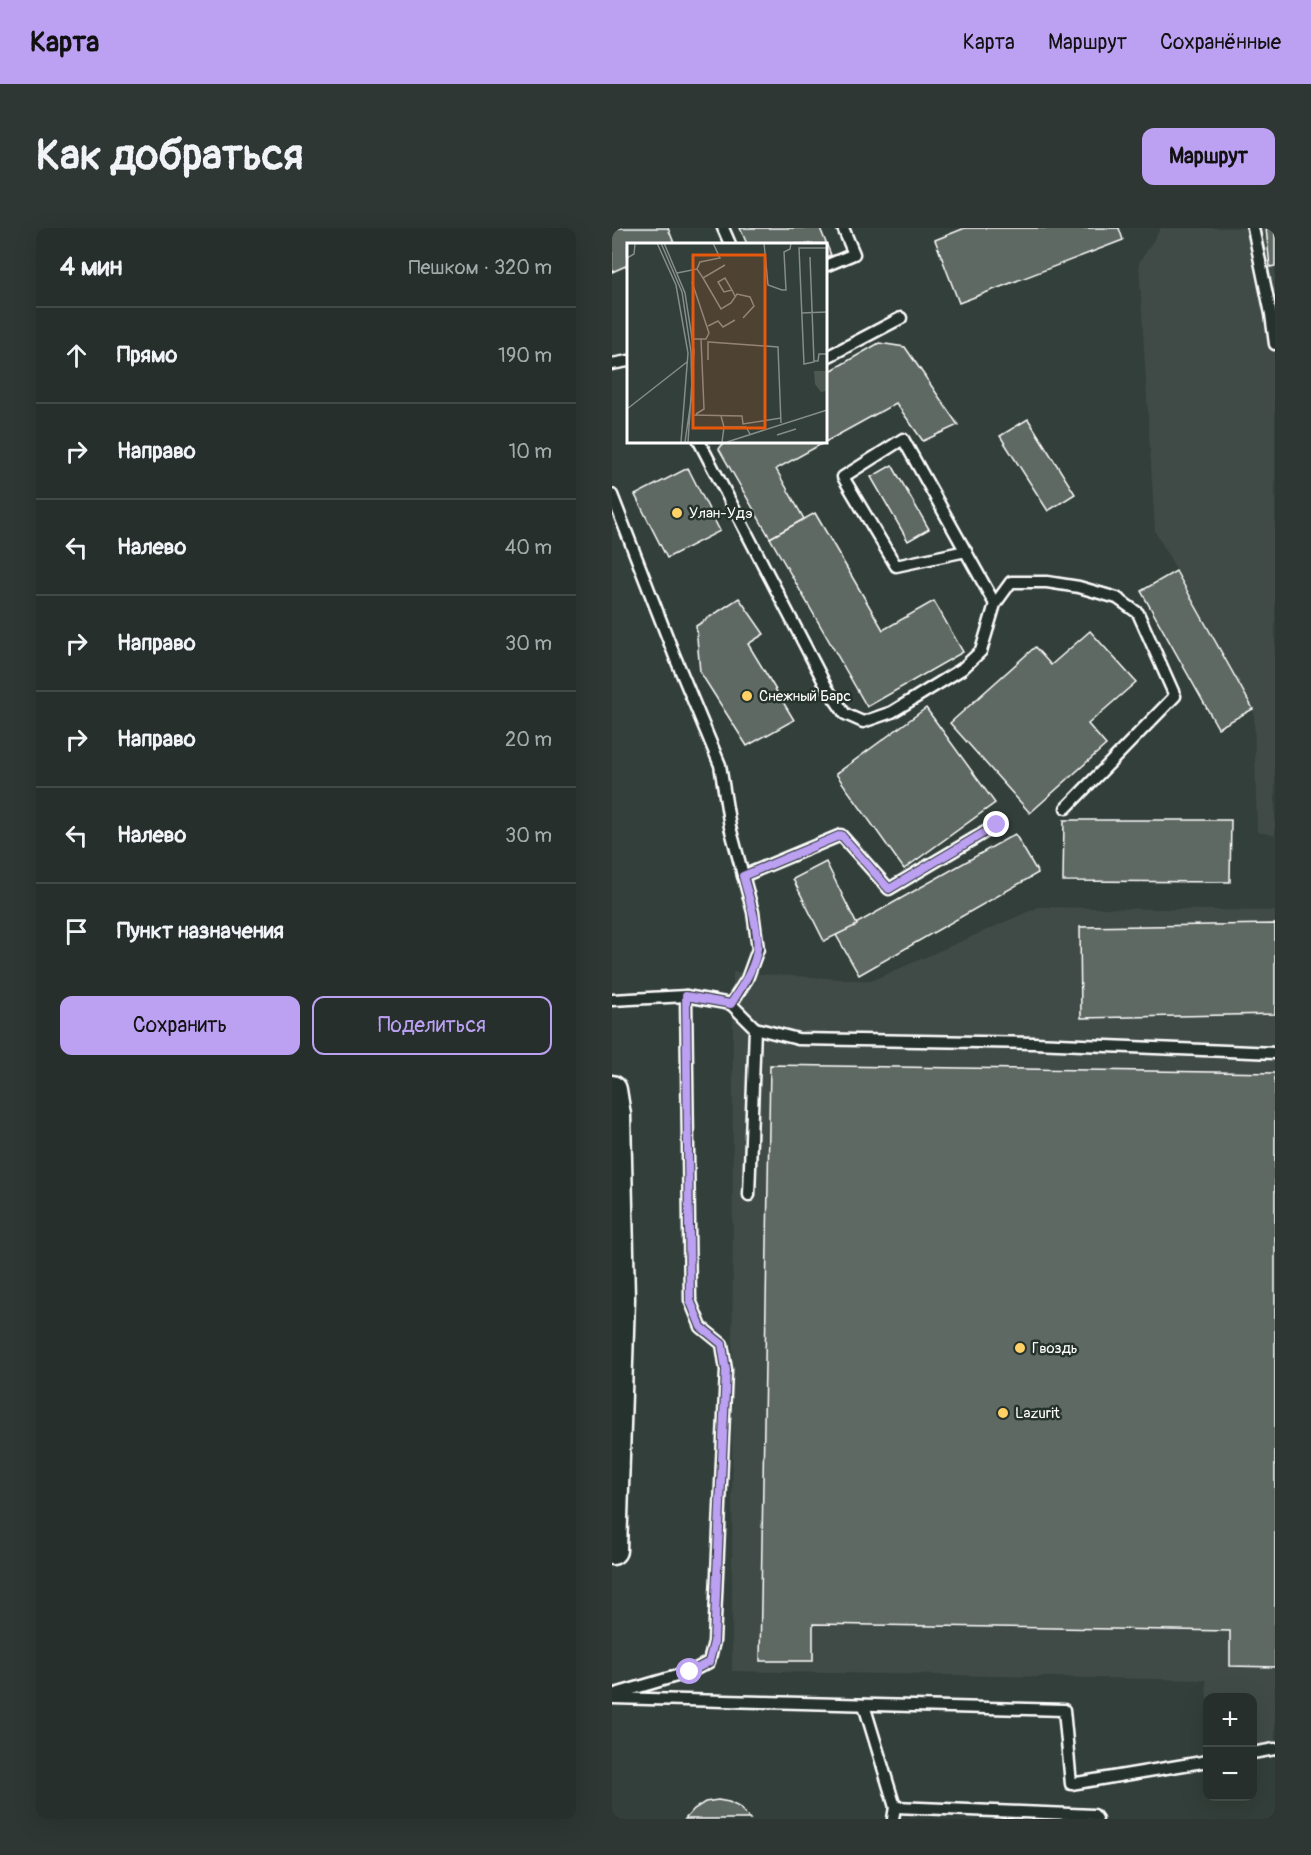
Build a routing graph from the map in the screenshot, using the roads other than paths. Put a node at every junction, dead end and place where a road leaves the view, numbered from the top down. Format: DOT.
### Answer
graph roads {
  1 [pos="723,228"];
  2 [pos="843,228"];
  3 [pos="1253,228"];
  4 [pos="730,243"];
  5 [pos="826,266"];
  6 [pos="901,318"];
  7 [pos="1275,344"];
  8 [pos="826,357"];
  9 [pos="627,361"];
  10 [pos="612,364"];
  11 [pos="700,442"];
  12 [pos="612,495"];
  13 [pos="966,551"];
  14 [pos="995,604"];
  15 [pos="1066,808"];
  16 [pos="997,825"];
  17 [pos="743,876"];
  18 [pos="686,996"];
  19 [pos="612,1000"];
  20 [pos="731,1004"];
  21 [pos="755,1028"];
  22 [pos="1275,1053"];
  23 [pos="612,1090"];
  24 [pos="749,1195"];
  25 [pos="612,1550"];
  26 [pos="612,1697"];
  27 [pos="864,1705"];
  28 [pos="1275,1749"];
  29 [pos="1257,1752"];
  30 [pos="1203,1762"];
  31 [pos="895,1807"];
  32 [pos="893,1819"];
  33 [pos="1097,1819"];
  1 -- 4 [label="lane"];
  2 -- 5 [label="lane"];
  3 -- 7 [label="lane"];
  6 -- 8 [label="lane"];
  9 -- 10 [label="lane"];
  11 -- 14 [label="lane"];
  12 -- 17 [label="lane"];
  13 -- 13 [label="lane"];
  13 -- 14 [label="lane"];
  14 -- 15 [label="lane"];
  16 -- 17 [label="lane"];
  17 -- 20 [label="lane"];
  18 -- 19 [label="lane"];
  18 -- 20 [label="lane"];
  18 -- 26 [label="lane"];
  20 -- 21 [label="lane"];
  21 -- 22 [label="lane"];
  21 -- 24 [label="lane"];
  23 -- 25 [label="main road"];
  26 -- 27 [label="lane"];
  27 -- 30 [label="lane"];
  27 -- 31 [label="lane"];
  28 -- 29 [label="lane"];
  31 -- 32 [label="lane"];
  31 -- 33 [label="lane"];
}
